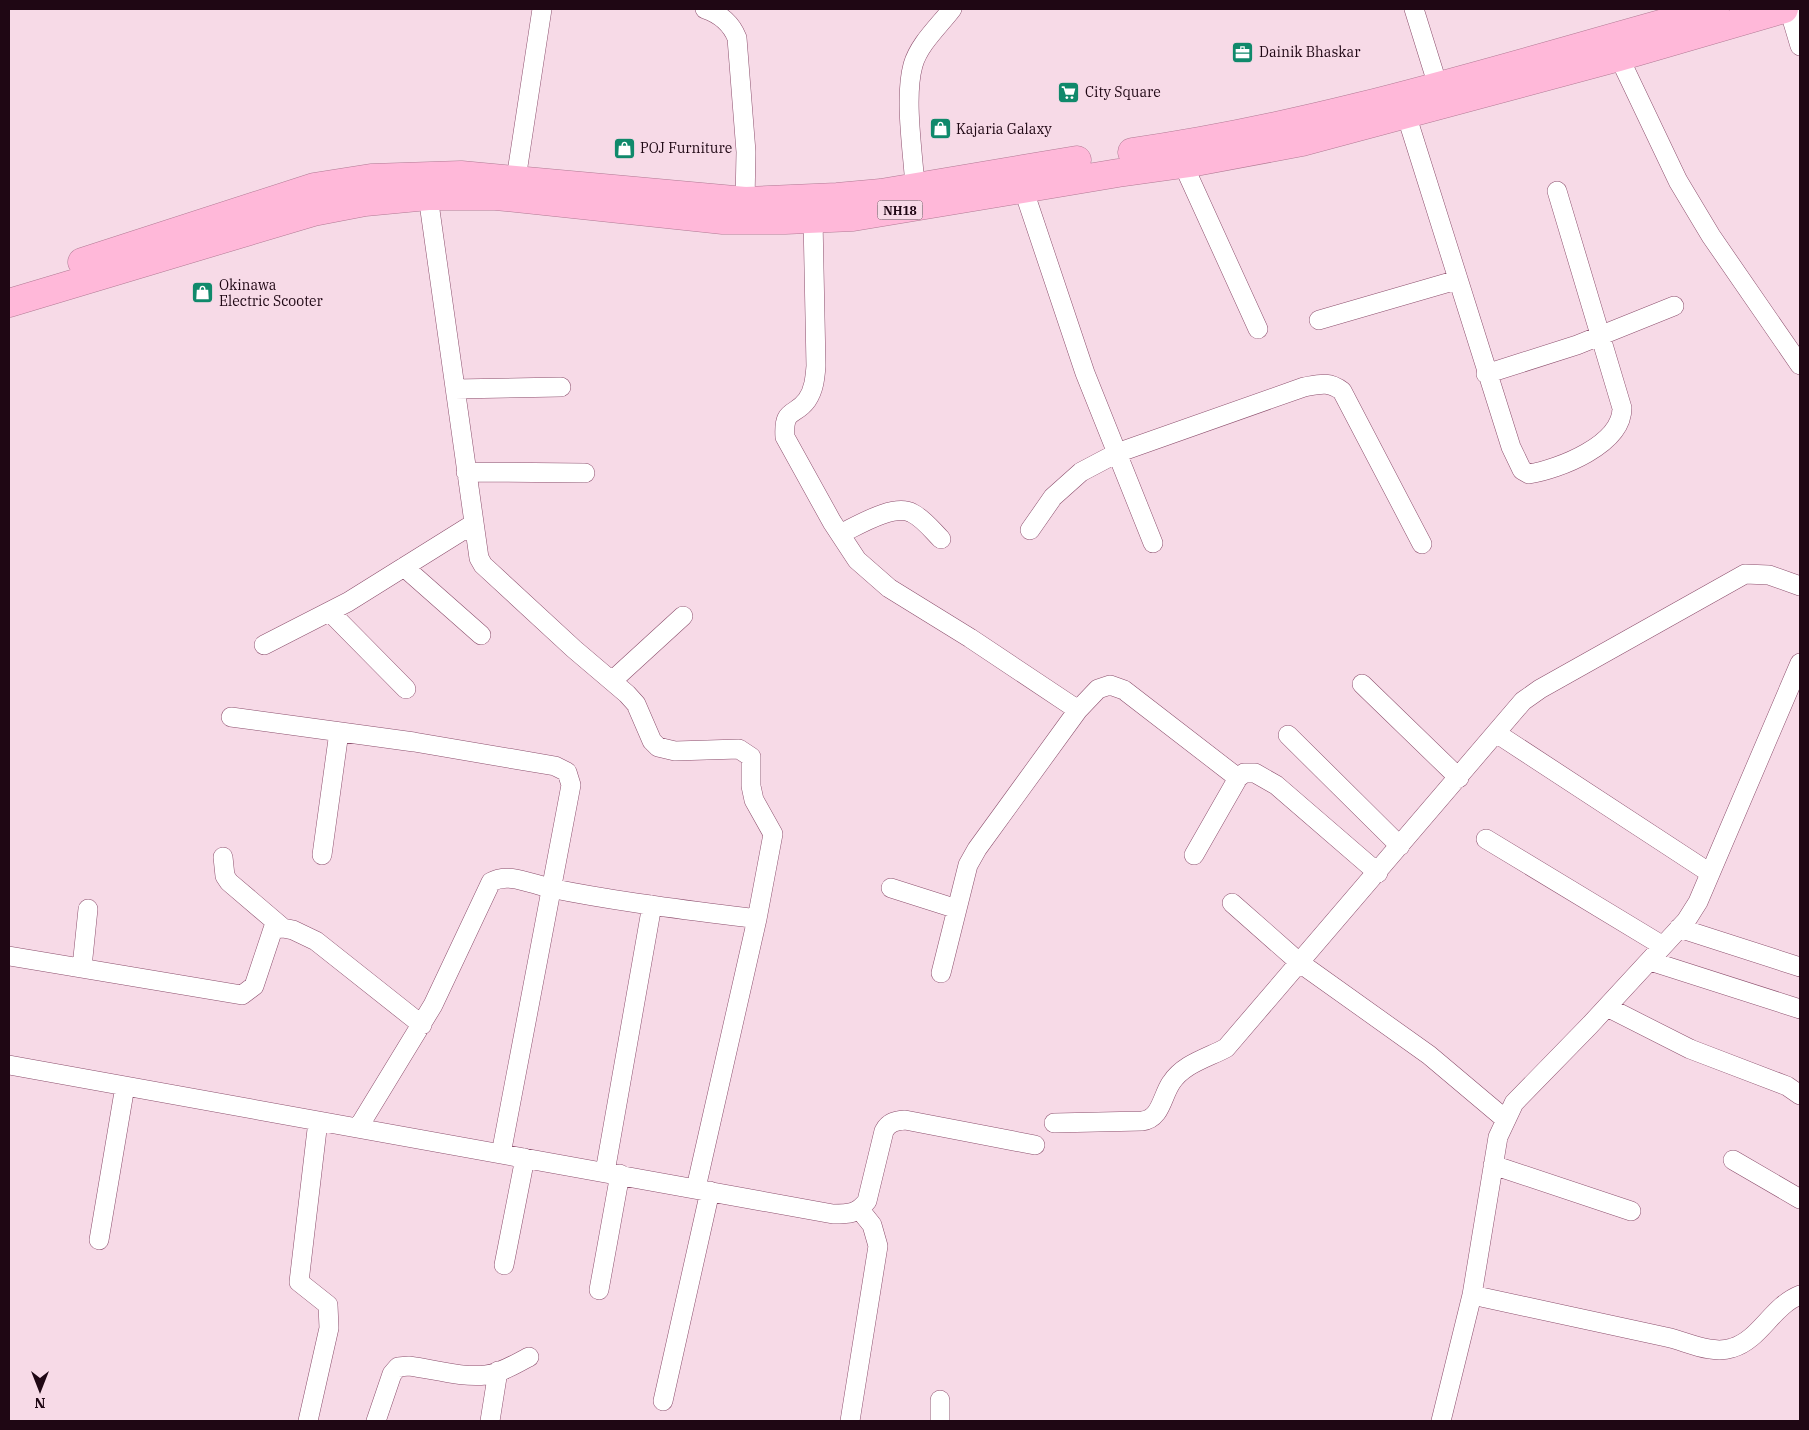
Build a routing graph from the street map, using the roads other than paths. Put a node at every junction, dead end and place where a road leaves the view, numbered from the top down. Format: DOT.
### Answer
graph roads {
  1 [pos="542,9"];
  2 [pos="705,9"];
  3 [pos="952,9"];
  4 [pos="1414,9"];
  5 [pos="1716,9"];
  6 [pos="1784,9"];
  7 [pos="1789,9"];
  8 [pos="1618,46"];
  9 [pos="1800,46"];
  10 [pos="1438,86"];
  11 [pos="1406,114"];
  12 [pos="1182,164"];
  13 [pos="516,180"];
  14 [pos="916,187"];
  15 [pos="1023,188"];
  16 [pos="1557,191"];
  17 [pos="428,196"];
  18 [pos="745,201"];
  19 [pos="813,219"];
  20 [pos="1457,280"];
  21 [pos="9,284"];
  22 [pos="9,303"];
  23 [pos="1674,306"];
  24 [pos="1319,320"];
  25 [pos="1258,329"];
  26 [pos="1600,336"];
  27 [pos="1800,365"];
  28 [pos="1486,374"];
  29 [pos="561,387"];
  30 [pos="455,389"];
  31 [pos="1117,453"];
  32 [pos="466,472"];
  33 [pos="586,473"];
  34 [pos="473,524"];
  35 [pos="1030,530"];
  36 [pos="840,534"];
  37 [pos="941,539"];
  38 [pos="1153,542"];
  39 [pos="1422,544"];
  40 [pos="404,567"];
  41 [pos="1800,586"];
  42 [pos="330,612"];
  43 [pos="682,616"];
  44 [pos="482,635"];
  45 [pos="264,645"];
  46 [pos="1800,663"];
  47 [pos="612,681"];
  48 [pos="1362,684"];
  49 [pos="406,689"];
  50 [pos="1078,710"];
  51 [pos="231,717"];
  52 [pos="339,732"];
  53 [pos="1496,733"];
  54 [pos="1288,735"];
  55 [pos="1238,778"];
  56 [pos="1459,778"];
  57 [pos="1486,839"];
  58 [pos="1400,846"];
  59 [pos="1194,854"];
  60 [pos="322,855"];
  61 [pos="223,857"];
  62 [pos="1378,872"];
  63 [pos="1710,873"];
  64 [pos="550,888"];
  65 [pos="891,888"];
  66 [pos="1232,903"];
  67 [pos="652,905"];
  68 [pos="957,908"];
  69 [pos="88,909"];
  70 [pos="757,919"];
  71 [pos="283,928"];
  72 [pos="1679,928"];
  73 [pos="1663,946"];
  74 [pos="9,956"];
  75 [pos="1650,961"];
  76 [pos="1300,963"];
  77 [pos="82,967"];
  78 [pos="1800,967"];
  79 [pos="941,974"];
  80 [pos="1607,1007"];
  81 [pos="1800,1009"];
  82 [pos="422,1024"];
  83 [pos="9,1065"];
  84 [pos="124,1086"];
  85 [pos="1800,1094"];
  86 [pos="1505,1119"];
  87 [pos="318,1121"];
  88 [pos="1054,1123"];
  89 [pos="358,1128"];
  90 [pos="1034,1145"];
  91 [pos="501,1154"];
  92 [pos="525,1158"];
  93 [pos="1733,1160"];
  94 [pos="1493,1165"];
  95 [pos="612,1173"];
  96 [pos="703,1190"];
  97 [pos="1800,1199"];
  98 [pos="860,1210"];
  99 [pos="1631,1211"];
  100 [pos="99,1240"];
  101 [pos="504,1264"];
  102 [pos="599,1290"];
  103 [pos="1472,1295"];
  104 [pos="1800,1295"];
  105 [pos="529,1357"];
  106 [pos="498,1371"];
  107 [pos="940,1400"];
  108 [pos="662,1402"];
  109 [pos="308,1421"];
  110 [pos="376,1421"];
  111 [pos="490,1421"];
  112 [pos="850,1421"];
  113 [pos="940,1421"];
  114 [pos="1441,1421"];
  1 -- 13 [label="street"];
  2 -- 18 [label="street"];
  3 -- 14 [label="street"];
  4 -- 10 [label="street"];
  5 -- 8 [label="highway, NH18"];
  6 -- 8 [label="highway, NH18"];
  7 -- 9 [label="street"];
  8 -- 10 [label="highway, NH18"];
  8 -- 11 [label="highway, NH18"];
  8 -- 27 [label="street"];
  10 -- 14 [label="highway, NH18"];
  11 -- 12 [label="highway, NH18"];
  11 -- 20 [label="street"];
  12 -- 15 [label="highway, NH18"];
  12 -- 25 [label="street"];
  13 -- 18 [label="highway, NH18"];
  13 -- 21 [label="highway, NH18"];
  14 -- 18 [label="highway, NH18"];
  15 -- 19 [label="highway, NH18"];
  15 -- 31 [label="street"];
  16 -- 26 [label="street"];
  17 -- 19 [label="highway, NH18"];
  17 -- 22 [label="highway, NH18"];
  17 -- 30 [label="street"];
  19 -- 36 [label="street"];
  20 -- 24 [label="street"];
  20 -- 28 [label="street"];
  23 -- 26 [label="street"];
  26 -- 28 [label="street"];
  26 -- 28 [label="street"];
  29 -- 30 [label="street"];
  30 -- 32 [label="street"];
  31 -- 35 [label="street"];
  31 -- 38 [label="street"];
  31 -- 39 [label="street"];
  32 -- 33 [label="street"];
  32 -- 34 [label="street"];
  34 -- 40 [label="street"];
  34 -- 47 [label="street"];
  36 -- 37 [label="street"];
  36 -- 50 [label="street"];
  40 -- 42 [label="street"];
  40 -- 44 [label="street"];
  41 -- 53 [label="street"];
  42 -- 45 [label="street"];
  42 -- 49 [label="street"];
  43 -- 47 [label="street"];
  46 -- 63 [label="street"];
  47 -- 70 [label="street"];
  48 -- 56 [label="street"];
  50 -- 55 [label="street"];
  50 -- 68 [label="street"];
  51 -- 52 [label="street"];
  52 -- 60 [label="street"];
  52 -- 64 [label="street"];
  53 -- 56 [label="street"];
  53 -- 63 [label="street"];
  54 -- 58 [label="street"];
  55 -- 59 [label="street"];
  55 -- 62 [label="street"];
  56 -- 58 [label="street"];
  57 -- 73 [label="street"];
  58 -- 62 [label="street"];
  61 -- 71 [label="street"];
  62 -- 76 [label="street"];
  63 -- 72 [label="street"];
  64 -- 67 [label="street"];
  64 -- 82 [label="street"];
  64 -- 91 [label="street"];
  65 -- 68 [label="street"];
  66 -- 76 [label="street"];
  67 -- 70 [label="street"];
  67 -- 95 [label="street"];
  68 -- 79 [label="street"];
  69 -- 77 [label="street"];
  70 -- 96 [label="street"];
  71 -- 77 [label="street"];
  71 -- 82 [label="street"];
  72 -- 73 [label="street"];
  72 -- 78 [label="street"];
  73 -- 75 [label="street"];
  74 -- 77 [label="street"];
  75 -- 80 [label="street"];
  75 -- 81 [label="street"];
  76 -- 86 [label="street"];
  76 -- 88 [label="street"];
  80 -- 85 [label="street"];
  80 -- 86 [label="street"];
  82 -- 89 [label="street"];
  83 -- 84 [label="street"];
  84 -- 87 [label="street"];
  84 -- 100 [label="street"];
  86 -- 94 [label="street"];
  87 -- 89 [label="street"];
  87 -- 109 [label="street"];
  89 -- 91 [label="street"];
  90 -- 98 [label="street"];
  91 -- 92 [label="street"];
  92 -- 95 [label="street"];
  92 -- 101 [label="street"];
  93 -- 97 [label="street"];
  94 -- 99 [label="street"];
  94 -- 103 [label="street"];
  95 -- 96 [label="street"];
  95 -- 102 [label="street"];
  96 -- 98 [label="street"];
  96 -- 108 [label="street"];
  98 -- 112 [label="street"];
  103 -- 104 [label="street"];
  103 -- 114 [label="street"];
  105 -- 106 [label="street"];
  106 -- 110 [label="street"];
  106 -- 111 [label="street"];
  107 -- 113 [label="street"];
}
